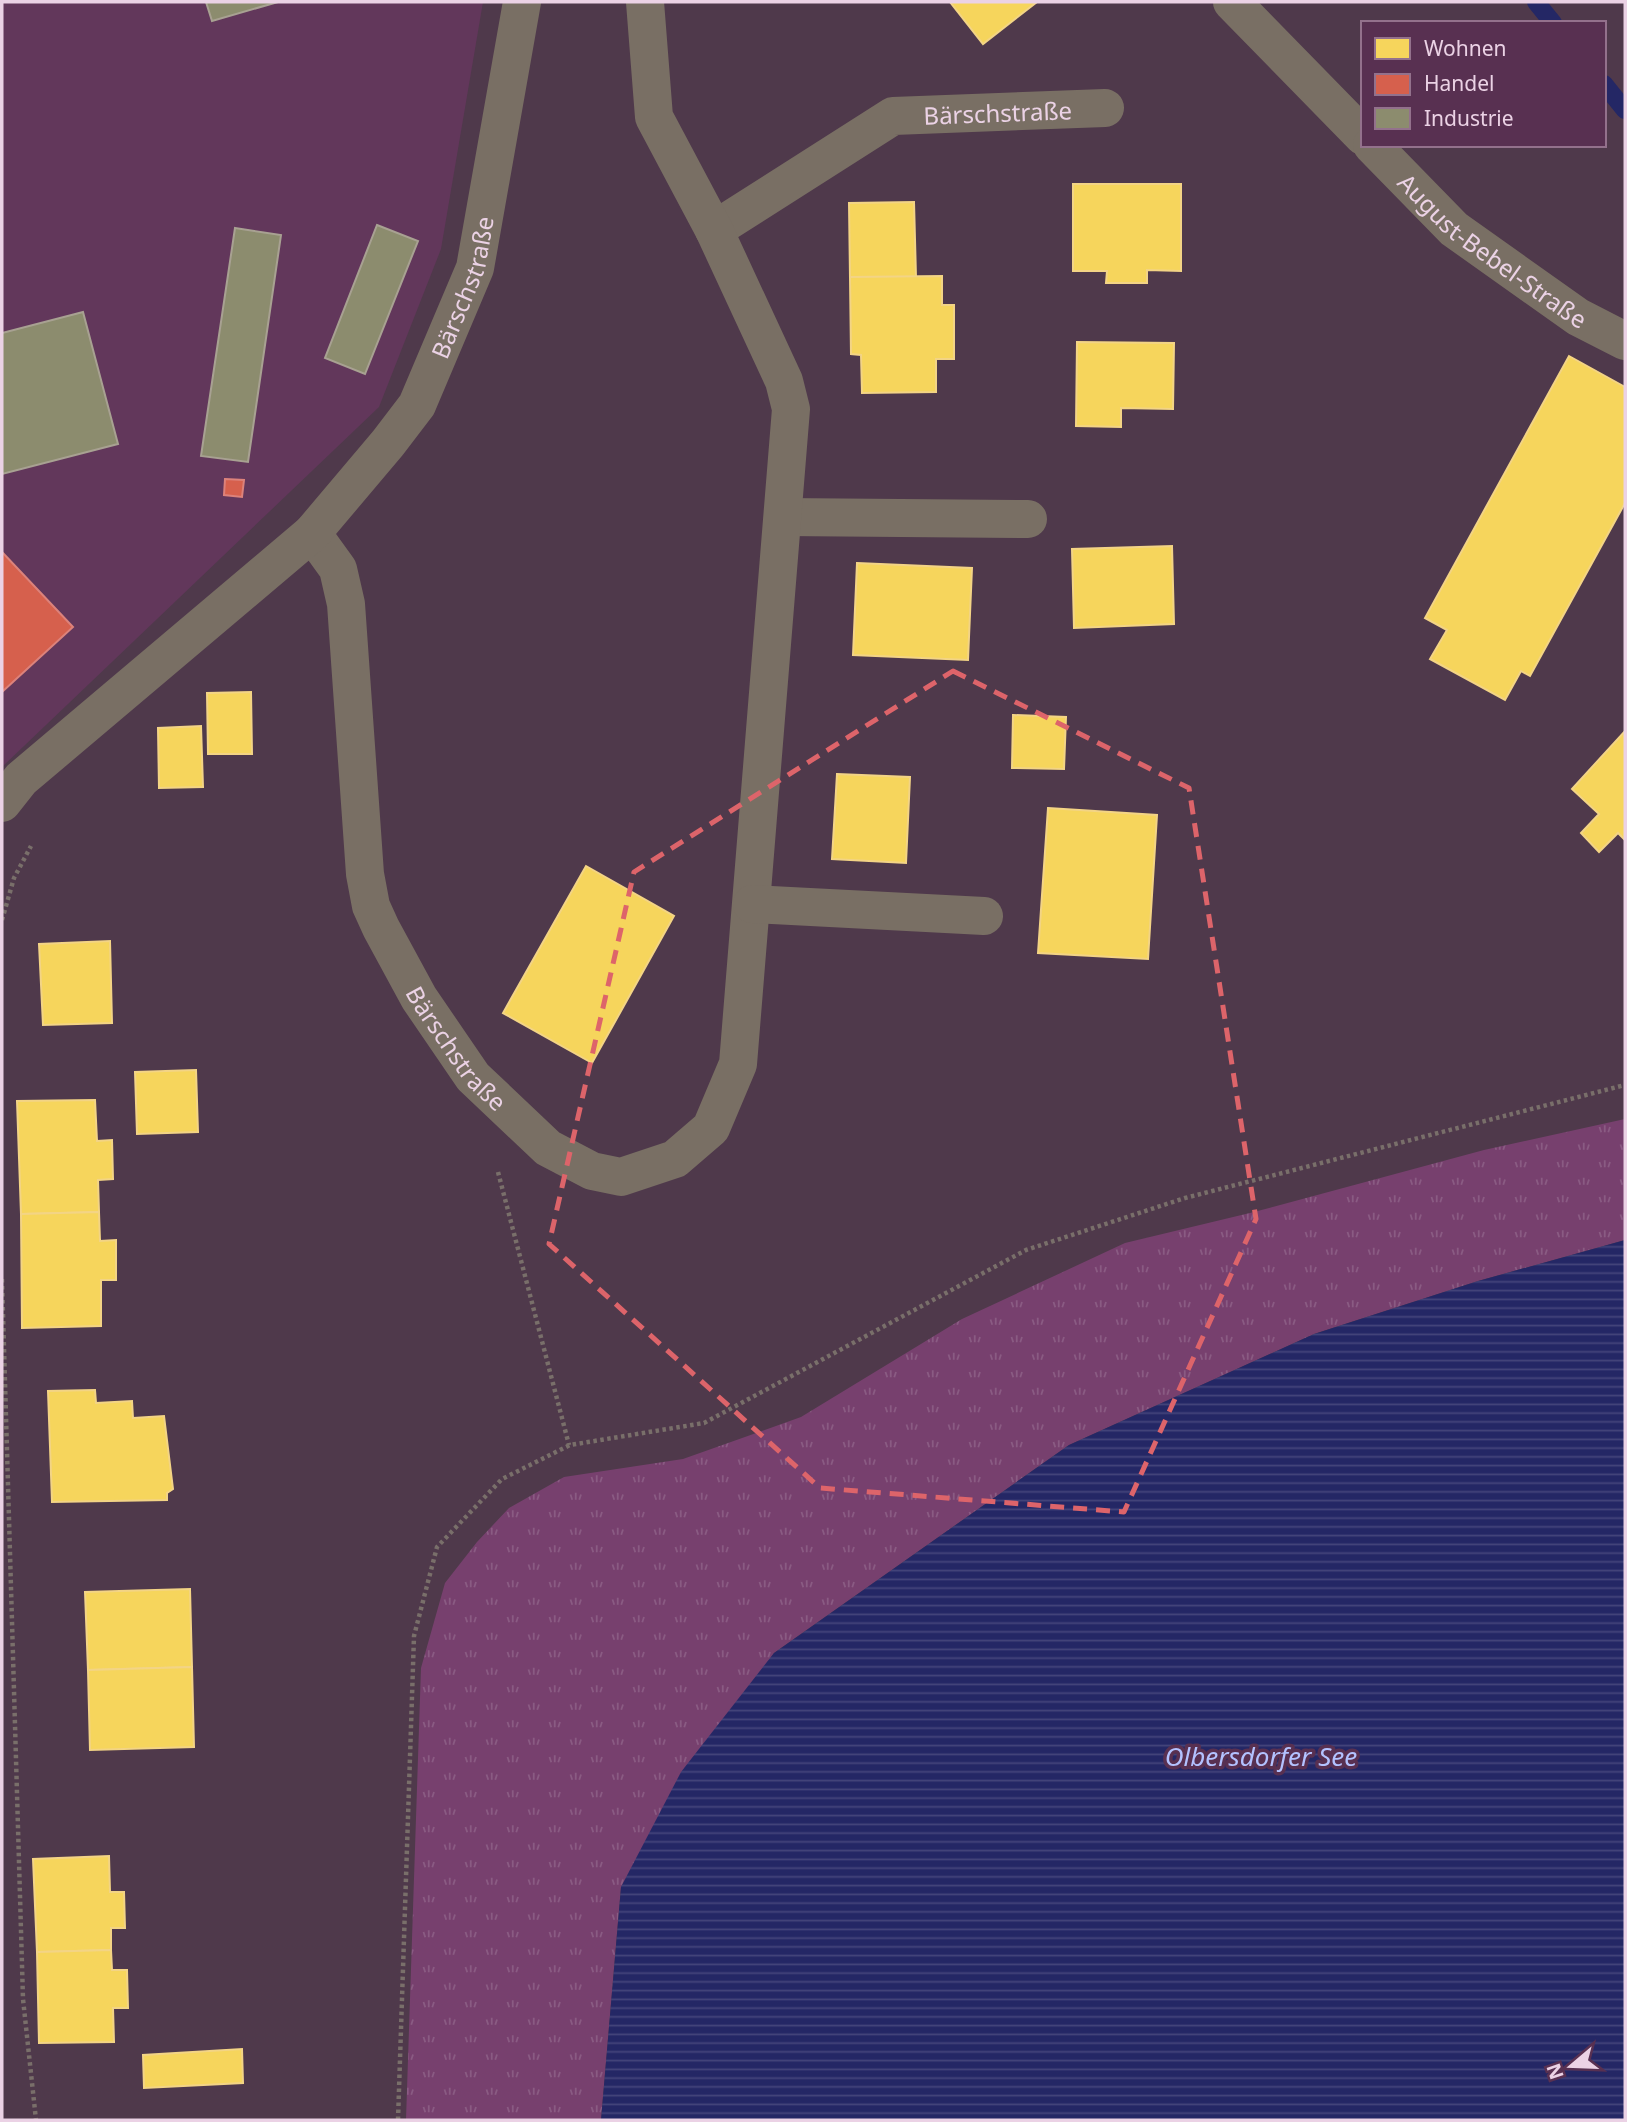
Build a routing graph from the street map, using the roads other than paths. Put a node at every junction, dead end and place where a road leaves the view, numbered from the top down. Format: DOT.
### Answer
graph roads {
  1 [pos="522,2"];
  2 [pos="645,2"];
  3 [pos="1232,2"];
  4 [pos="1105,108"];
  5 [pos="1361,134"];
  6 [pos="1374,147"];
  7 [pos="714,230"];
  8 [pos="1625,341"];
  9 [pos="783,517"];
  10 [pos="1028,519"];
  11 [pos="312,533"];
  12 [pos="2,803"];
  13 [pos="752,904"];
  14 [pos="985,916"];
  1 -- 11 [label="street, Bärschstraße"];
  2 -- 7 [label="street, Bärschstraße"];
  3 -- 5 [label="street"];
  4 -- 7 [label="street, Bärschstraße"];
  6 -- 8 [label="street, August-Bebel-Straße"];
  7 -- 9 [label="street, Bärschstraße"];
  9 -- 10 [label="street"];
  9 -- 13 [label="street, Bärschstraße"];
  11 -- 12 [label="street, Bärschstraße"];
  11 -- 13 [label="street, Bärschstraße"];
  13 -- 14 [label="street"];
}
